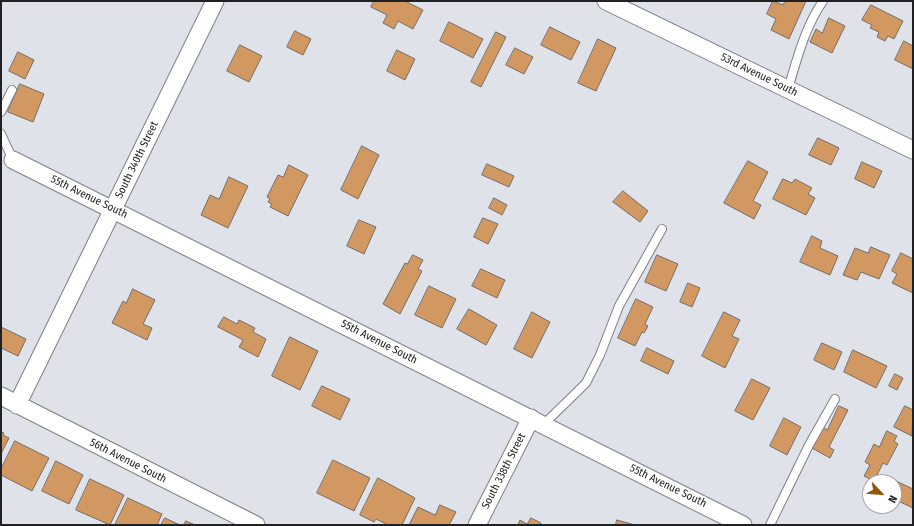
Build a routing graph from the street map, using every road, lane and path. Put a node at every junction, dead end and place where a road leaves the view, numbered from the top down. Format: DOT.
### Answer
graph roads {
  1 [pos="215,1"];
  2 [pos="606,1"];
  3 [pos="823,1"];
  4 [pos="788,89"];
  5 [pos="12,90"];
  6 [pos="1,112"];
  7 [pos="1,134"];
  8 [pos="913,150"];
  9 [pos="13,160"];
  10 [pos="113,209"];
  11 [pos="662,229"];
  12 [pos="1,396"];
  13 [pos="835,399"];
  14 [pos="17,405"];
  15 [pos="538,421"];
  16 [pos="256,525"];
  17 [pos="477,525"];
  18 [pos="743,525"];
  19 [pos="770,525"];
  1 -- 10 [label="street, South 340th Street"];
  2 -- 4 [label="street, 53rd Avenue South"];
  3 -- 4 [label="lane"];
  4 -- 8 [label="street, 53rd Avenue South"];
  5 -- 6 [label="lane"];
  7 -- 9 [label="lane"];
  9 -- 10 [label="street, 55th Avenue South"];
  10 -- 14 [label="street, South 340th Street"];
  10 -- 15 [label="street, 55th Avenue South"];
  11 -- 15 [label="lane"];
  12 -- 14 [label="street, 56th Avenue South"];
  13 -- 19 [label="lane"];
  14 -- 16 [label="street, 56th Avenue South"];
  15 -- 17 [label="street, South 338th Street"];
  15 -- 18 [label="street, 55th Avenue South"];
}
